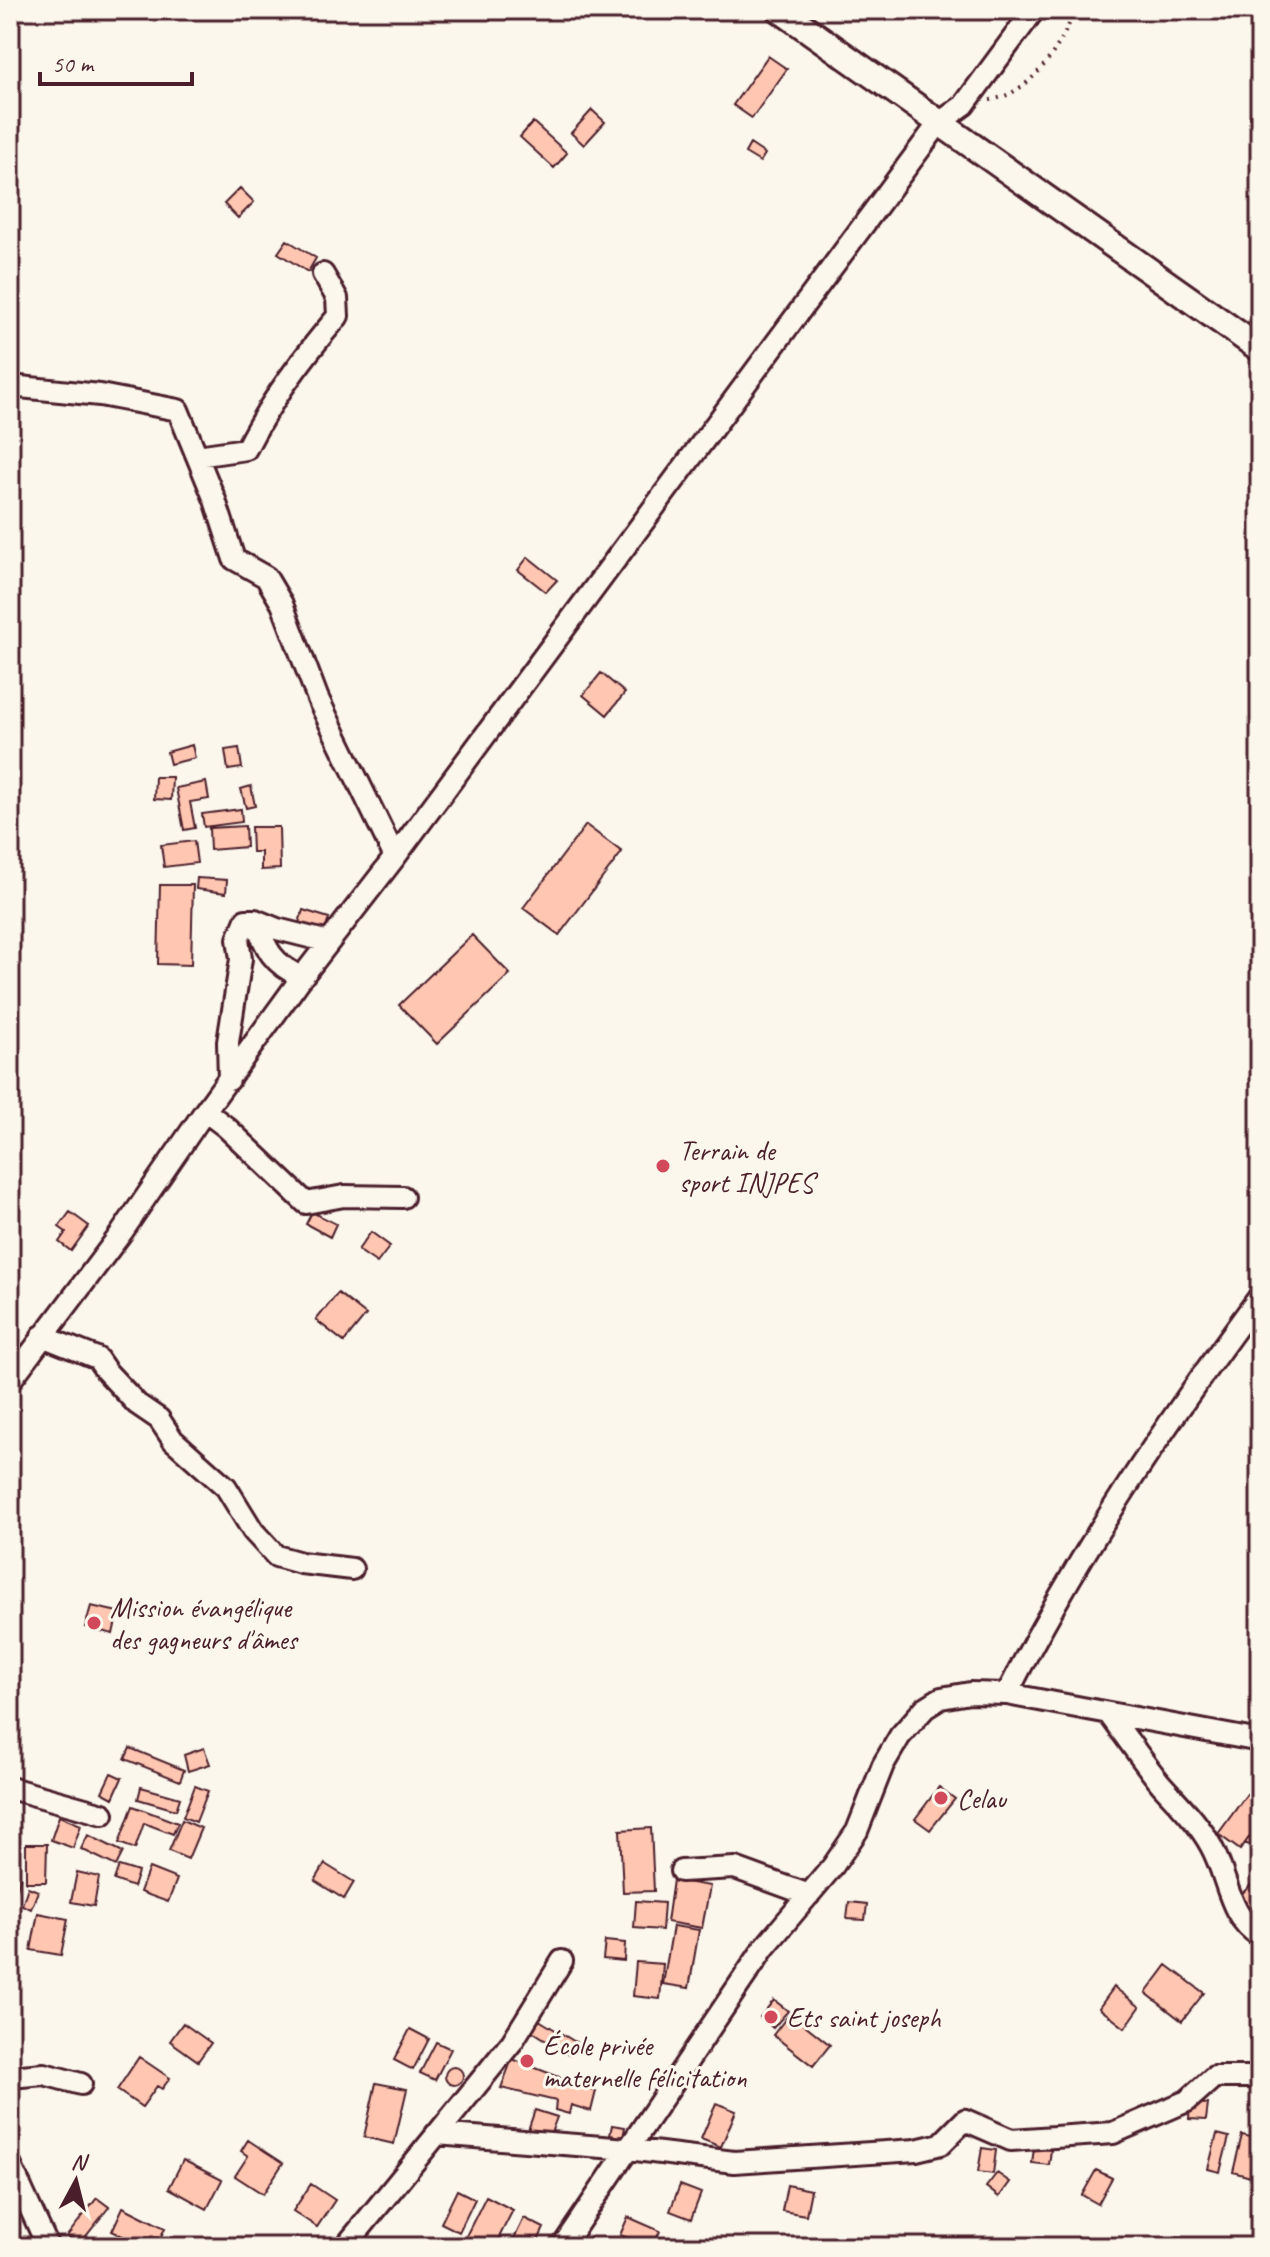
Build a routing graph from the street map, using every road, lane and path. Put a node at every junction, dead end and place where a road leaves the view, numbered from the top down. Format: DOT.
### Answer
graph roads {
  1 [pos="780,10"];
  2 [pos="1034,10"];
  3 [pos="1075,10"];
  4 [pos="964,105"];
  5 [pos="939,123"];
  6 [pos="323,274"];
  7 [pos="1260,349"];
  8 [pos="10,386"];
  9 [pos="197,456"];
  10 [pos="395,857"];
  11 [pos="255,920"];
  12 [pos="329,942"];
  13 [pos="302,977"];
  14 [pos="229,1080"];
  15 [pos="205,1111"];
  16 [pos="403,1197"];
  17 [pos="1260,1296"];
  18 [pos="42,1336"];
  19 [pos="19,1355"];
  20 [pos="10,1381"];
  21 [pos="352,1569"];
  22 [pos="1007,1694"];
  23 [pos="1109,1714"];
  24 [pos="1260,1741"];
  25 [pos="10,1788"];
  26 [pos="103,1814"];
  27 [pos="681,1871"];
  28 [pos="809,1895"];
  29 [pos="1260,1936"];
  30 [pos="562,1961"];
  31 [pos="10,2077"];
  32 [pos="1260,2077"];
  33 [pos="81,2084"];
  34 [pos="436,2134"];
  35 [pos="628,2149"];
  36 [pos="10,2164"];
  37 [pos="48,2247"];
  38 [pos="345,2247"];
  39 [pos="562,2247"];
  1 -- 5 [label="street"];
  2 -- 4 [label="street"];
  3 -- 4 [label="path"];
  4 -- 5 [label="street"];
  5 -- 7 [label="street"];
  5 -- 10 [label="street"];
  6 -- 9 [label="street"];
  8 -- 9 [label="street"];
  9 -- 10 [label="street"];
  10 -- 12 [label="street"];
  11 -- 12 [label="street"];
  11 -- 13 [label="street"];
  11 -- 14 [label="street"];
  12 -- 13 [label="street"];
  13 -- 14 [label="street"];
  14 -- 15 [label="street"];
  15 -- 16 [label="street"];
  15 -- 18 [label="street"];
  17 -- 22 [label="street"];
  18 -- 19 [label="street"];
  18 -- 21 [label="street"];
  19 -- 20 [label="street"];
  22 -- 23 [label="street"];
  22 -- 28 [label="street"];
  23 -- 24 [label="street"];
  23 -- 29 [label="street"];
  25 -- 26 [label="street"];
  27 -- 28 [label="street"];
  28 -- 35 [label="street"];
  30 -- 34 [label="street"];
  31 -- 33 [label="street"];
  32 -- 35 [label="street"];
  34 -- 35 [label="street"];
  34 -- 38 [label="street"];
  35 -- 39 [label="street"];
  36 -- 37 [label="street"];
}
